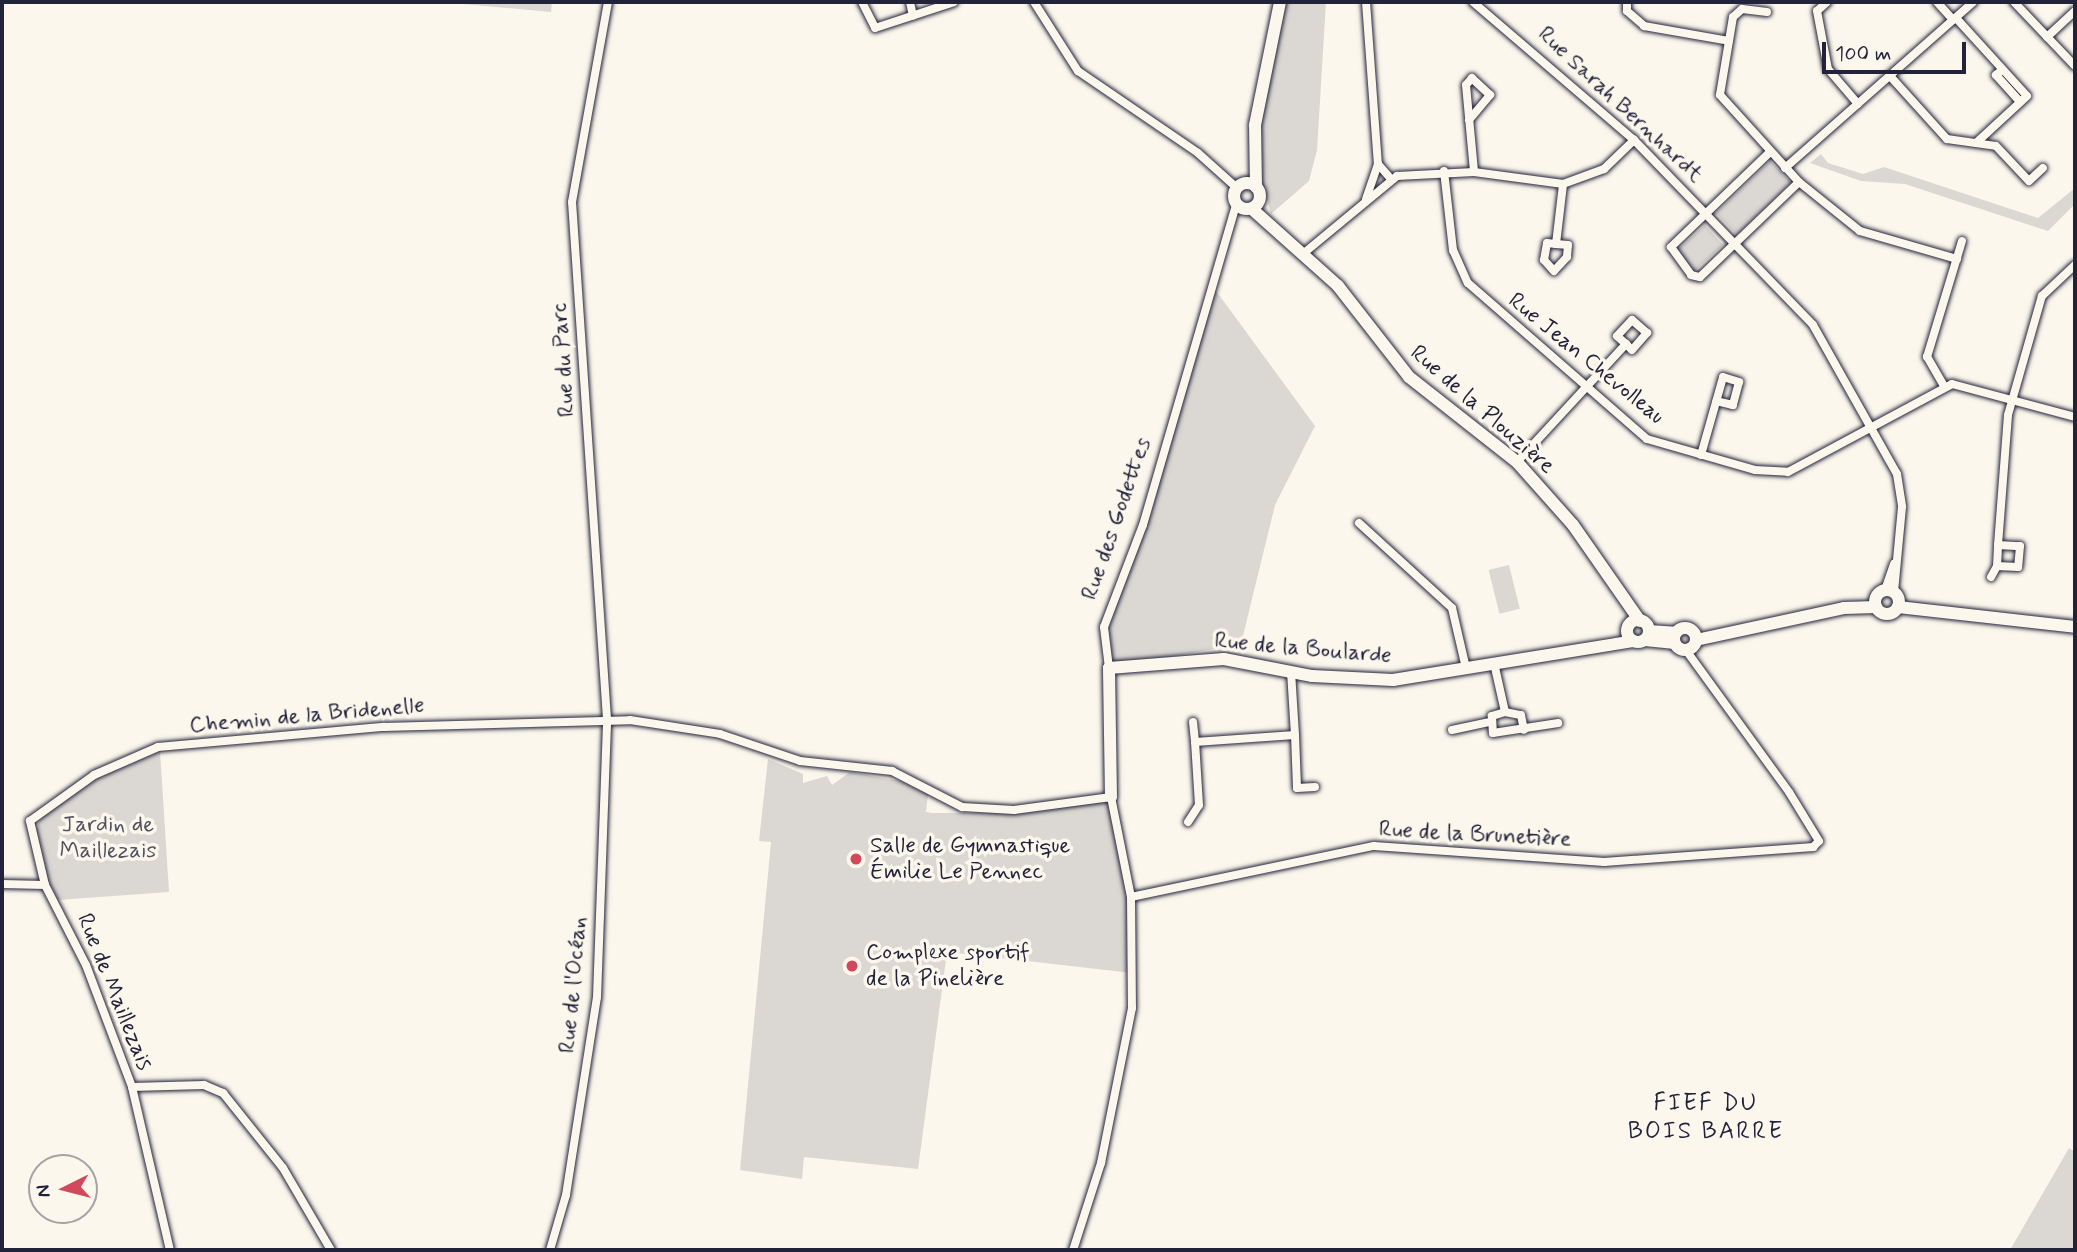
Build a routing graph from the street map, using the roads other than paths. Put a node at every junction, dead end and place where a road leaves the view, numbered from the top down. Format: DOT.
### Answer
graph roads {
  1 [pos="608,2"];
  2 [pos="862,2"];
  3 [pos="910,2"];
  4 [pos="954,2"];
  5 [pos="1034,2"];
  6 [pos="1280,2"];
  7 [pos="1366,2"];
  8 [pos="1627,2"];
  9 [pos="1827,2"];
  10 [pos="1937,2"];
  11 [pos="1973,2"];
  12 [pos="2014,2"];
  13 [pos="1478,3"];
  14 [pos="2075,11"];
  15 [pos="1767,12"];
  16 [pos="913,16"];
  17 [pos="1954,19"];
  18 [pos="2047,37"];
  19 [pos="1729,41"];
  20 [pos="2075,66"];
  21 [pos="1890,76"];
  22 [pos="1858,104"];
  23 [pos="1469,120"];
  24 [pos="1985,134"];
  25 [pos="1634,140"];
  26 [pos="1976,143"];
  27 [pos="1996,146"];
  28 [pos="1769,153"];
  29 [pos="1378,164"];
  30 [pos="1785,168"];
  31 [pos="2043,168"];
  32 [pos="1444,171"];
  33 [pos="1474,172"];
  34 [pos="1391,179"];
  35 [pos="1799,182"];
  36 [pos="1563,184"];
  37 [pos="1247,186"];
  38 [pos="1366,199"];
  39 [pos="1236,204"];
  40 [pos="1255,206"];
  41 [pos="1706,213"];
  42 [pos="1962,241"];
  43 [pos="1735,243"];
  44 [pos="1556,244"];
  45 [pos="1304,253"];
  46 [pos="1957,259"];
  47 [pos="2075,265"];
  48 [pos="1626,344"];
  49 [pos="1587,386"];
  50 [pos="1944,386"];
  51 [pos="2012,399"];
  52 [pos="1716,401"];
  53 [pos="2075,417"];
  54 [pos="1873,424"];
  55 [pos="1701,455"];
  56 [pos="1517,462"];
  57 [pos="1359,523"];
  58 [pos="1998,545"];
  59 [pos="1997,566"];
  60 [pos="1991,577"];
  61 [pos="1888,598"];
  62 [pos="2075,627"];
  63 [pos="1637,632"];
  64 [pos="1695,635"];
  65 [pos="1679,642"];
  66 [pos="1494,663"];
  67 [pos="1109,668"];
  68 [pos="1466,668"];
  69 [pos="1291,672"];
  70 [pos="1505,712"];
  71 [pos="607,719"];
  72 [pos="1193,722"];
  73 [pos="1491,722"];
  74 [pos="1558,723"];
  75 [pos="1452,730"];
  76 [pos="1524,730"];
  77 [pos="1294,736"];
  78 [pos="1195,742"];
  79 [pos="1315,787"];
  80 [pos="1111,797"];
  81 [pos="30,821"];
  82 [pos="1188,822"];
  83 [pos="2,884"];
  84 [pos="45,885"];
  85 [pos="1130,897"];
  86 [pos="132,1087"];
  87 [pos="170,1250"];
  88 [pos="331,1250"];
  89 [pos="550,1250"];
  90 [pos="1073,1250"];
  1 -- 71 [label="street, Rue du Parc"];
  2 -- 16 [label="street"];
  3 -- 16 [label="street"];
  4 -- 16 [label="street"];
  5 -- 37 [label="street"];
  6 -- 37 [label="street"];
  7 -- 29 [label="street"];
  8 -- 19 [label="street"];
  9 -- 22 [label="street"];
  10 -- 17 [label="street"];
  11 -- 17 [label="street"];
  12 -- 18 [label="street"];
  13 -- 25 [label="street, Rue Sarah Bernhardt"];
  14 -- 18 [label="street"];
  15 -- 19 [label="street"];
  17 -- 21 [label="street"];
  17 -- 24 [label="street"];
  18 -- 20 [label="street"];
  19 -- 28 [label="street"];
  21 -- 22 [label="street"];
  21 -- 26 [label="street"];
  22 -- 30 [label="street"];
  23 -- 23 [label="street"];
  23 -- 33 [label="street"];
  24 -- 26 [label="street"];
  24 -- 27 [label="street"];
  25 -- 36 [label="street"];
  25 -- 41 [label="street, Rue Sarah Bernhardt"];
  26 -- 27 [label="street"];
  27 -- 31 [label="street"];
  28 -- 30 [label="street"];
  28 -- 41 [label="street"];
  29 -- 34 [label="street"];
  29 -- 38 [label="street"];
  30 -- 35 [label="street"];
  32 -- 33 [label="street"];
  32 -- 34 [label="street"];
  32 -- 49 [label="street, Rue Jean Chevolleau"];
  33 -- 36 [label="street"];
  34 -- 38 [label="street"];
  35 -- 43 [label="street"];
  35 -- 46 [label="street"];
  36 -- 44 [label="street"];
  37 -- 39 [label="street"];
  37 -- 40 [label="street"];
  38 -- 45 [label="street"];
  39 -- 40 [label="street"];
  39 -- 67 [label="street, Rue des Godettes"];
  40 -- 45 [label="street, Rue de la Plouzière"];
  41 -- 43 [label="street, Rue Sarah Bernhardt"];
  41 -- 43 [label="street"];
  42 -- 46 [label="street"];
  43 -- 54 [label="street, Rue Sarah Bernhardt"];
  45 -- 56 [label="street, Rue de la Plouzière"];
  46 -- 50 [label="street"];
  47 -- 51 [label="street"];
  48 -- 49 [label="street"];
  49 -- 55 [label="street, Rue Jean Chevolleau"];
  49 -- 56 [label="street"];
  50 -- 51 [label="street"];
  50 -- 54 [label="street, Rue Jean Chevolleau"];
  51 -- 53 [label="street"];
  51 -- 58 [label="street"];
  52 -- 55 [label="street"];
  54 -- 55 [label="street, Rue Jean Chevolleau"];
  54 -- 61 [label="street, Rue Sarah Bernhardt"];
  56 -- 63 [label="street, Rue de la Plouzière"];
  57 -- 68 [label="street"];
  58 -- 59 [label="street"];
  58 -- 59 [label="street"];
  59 -- 60 [label="street"];
  61 -- 62 [label="street"];
  61 -- 64 [label="street"];
  63 -- 65 [label="street"];
  63 -- 66 [label="street, Rue de la Boularde"];
  64 -- 65 [label="street"];
  64 -- 65 [label="street"];
  65 -- 85 [label="street, Rue de la Brunetière"];
  66 -- 68 [label="street, Rue de la Boularde"];
  66 -- 70 [label="street"];
  67 -- 69 [label="street, Rue de la Boularde"];
  67 -- 80 [label="street, Rue des Godettes"];
  68 -- 69 [label="street, Rue de la Boularde"];
  69 -- 77 [label="street"];
  70 -- 73 [label="street"];
  70 -- 76 [label="street"];
  71 -- 80 [label="street, Chemin de la Bridenelle"];
  71 -- 81 [label="street, Chemin de la Bridenelle"];
  71 -- 89 [label="street, Rue de l'Océan"];
  72 -- 78 [label="street"];
  73 -- 75 [label="street"];
  73 -- 76 [label="street"];
  74 -- 76 [label="street"];
  77 -- 78 [label="street"];
  77 -- 79 [label="street"];
  78 -- 82 [label="street"];
  80 -- 85 [label="street, Rue des Godettes"];
  81 -- 84 [label="street, Rue de Maillezais"];
  83 -- 84 [label="street"];
  84 -- 86 [label="street, Rue de Maillezais"];
  85 -- 90 [label="street, Rue des Godettes"];
  86 -- 87 [label="street"];
  86 -- 88 [label="street, Rue de Maillezais"];
}
